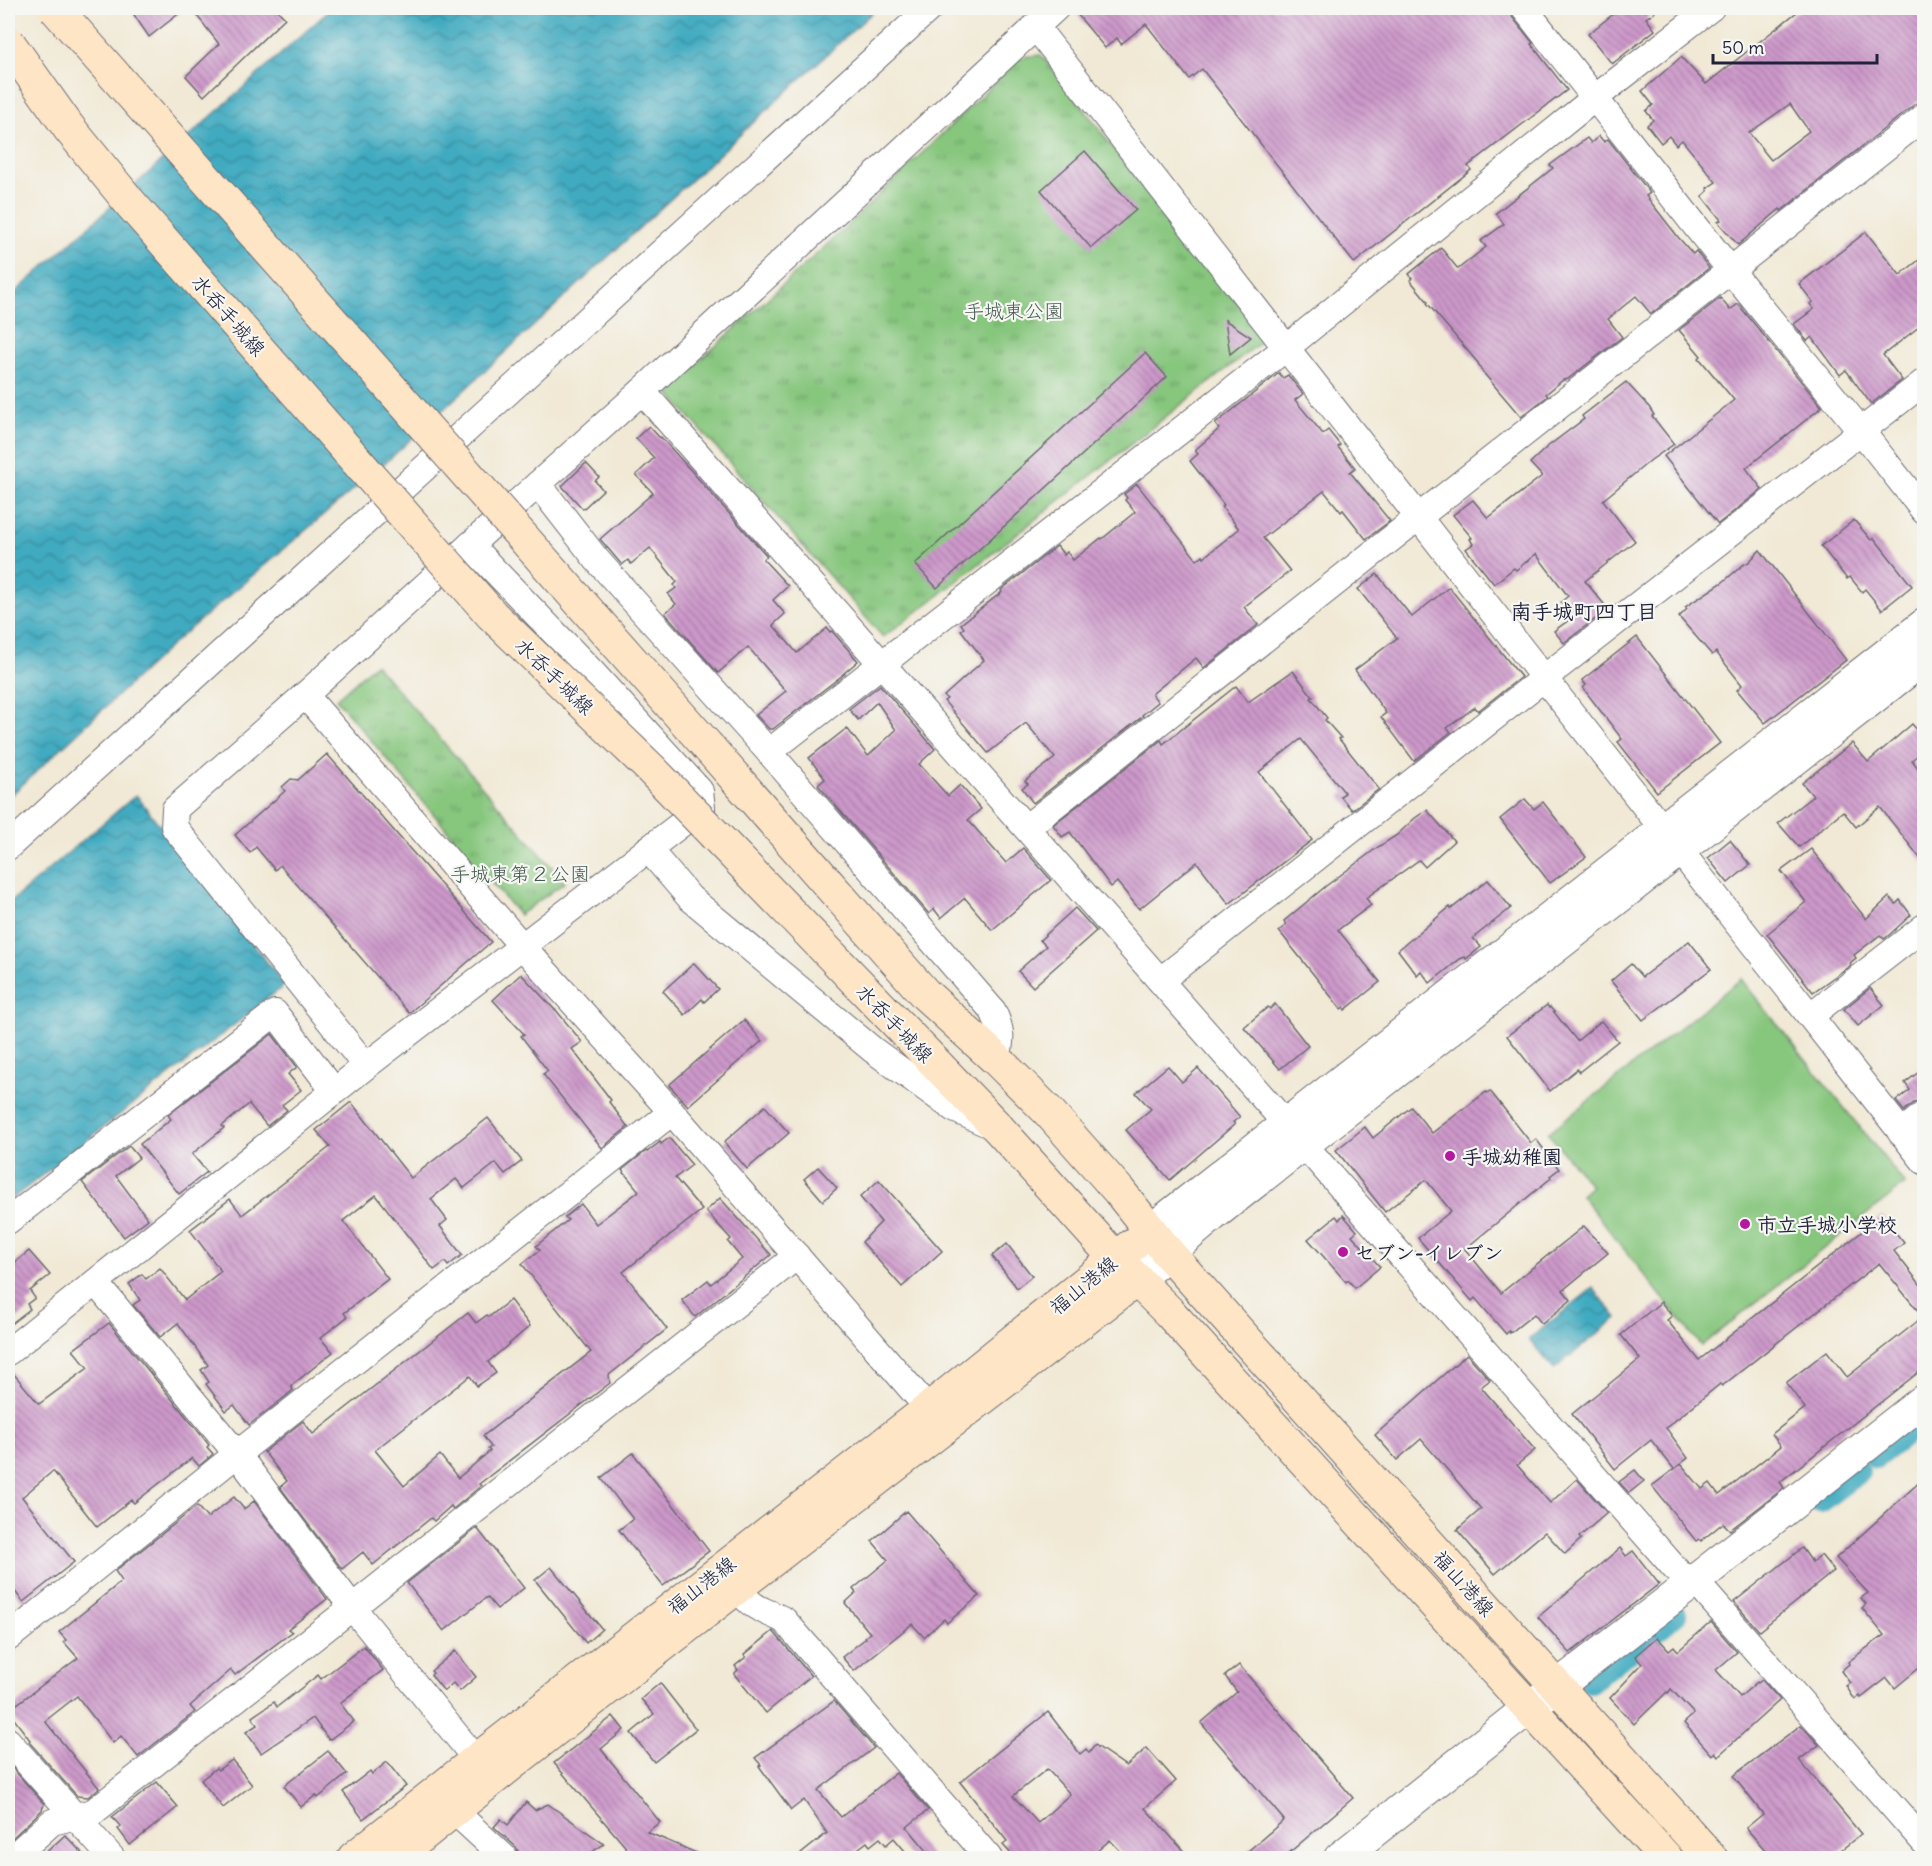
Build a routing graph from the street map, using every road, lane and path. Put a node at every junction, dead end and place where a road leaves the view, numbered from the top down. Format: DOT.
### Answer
graph roads {
  1 [pos="55,8"];
  2 [pos="930,8"];
  3 [pos="1056,8"];
  4 [pos="1524,8"];
  5 [pos="1712,8"];
  6 [pos="1035,26"];
  7 [pos="8,42"];
  8 [pos="1596,97"];
  9 [pos="1924,117"];
  10 [pos="1731,271"];
  11 [pos="1286,348"];
  12 [pos="1924,382"];
  13 [pos="642,391"];
  14 [pos="1862,432"];
  15 [pos="538,484"];
  16 [pos="1924,511"];
  17 [pos="1419,517"];
  18 [pos="470,545"];
  19 [pos="1924,625"];
  20 [pos="1924,658"];
  21 [pos="883,664"];
  22 [pos="1544,678"];
  23 [pos="305,695"];
  24 [pos="769,752"];
  25 [pos="1027,827"];
  26 [pos="1672,839"];
  27 [pos="8,847"];
  28 [pos="648,849"];
  29 [pos="1924,927"];
  30 [pos="522,946"];
  31 [pos="1161,980"];
  32 [pos="1810,1016"];
  33 [pos="997,1060"];
  34 [pos="366,1066"];
  35 [pos="334,1091"];
  36 [pos="672,1112"];
  37 [pos="1924,1114"];
  38 [pos="999,1129"];
  39 [pos="1901,1132"];
  40 [pos="1296,1135"];
  41 [pos="1924,1161"];
  42 [pos="8,1221"];
  43 [pos="1160,1243"];
  44 [pos="797,1256"];
  45 [pos="1126,1269"];
  46 [pos="96,1283"];
  47 [pos="8,1352"];
  48 [pos="1924,1400"];
  49 [pos="937,1418"];
  50 [pos="237,1454"];
  51 [pos="1692,1583"];
  52 [pos="737,1588"];
  53 [pos="352,1607"];
  54 [pos="8,1638"];
  55 [pos="1557,1687"];
  56 [pos="1530,1707"];
  57 [pos="8,1741"];
  58 [pos="484,1770"];
  59 [pos="453,1810"];
  60 [pos="74,1816"];
  61 [pos="1924,1842"];
  62 [pos="12,1858"];
  63 [pos="112,1858"];
  64 [pos="354,1858"];
  65 [pos="394,1858"];
  66 [pos="505,1858"];
  67 [pos="989,1858"];
  68 [pos="1340,1858"];
  69 [pos="1666,1858"];
  70 [pos="1711,1858"];
  1 -- 33 [label="main road, bridge"];
  2 -- 27 [label="street"];
  3 -- 6 [label="street"];
  4 -- 8 [label="street"];
  5 -- 8 [label="street"];
  6 -- 11 [label="street"];
  6 -- 13 [label="street"];
  7 -- 38 [label="main road, 水呑手城線, bridge"];
  8 -- 10 [label="street"];
  8 -- 11 [label="street"];
  9 -- 10 [label="street"];
  10 -- 14 [label="street"];
  10 -- 17 [label="street"];
  11 -- 17 [label="street"];
  11 -- 21 [label="street"];
  12 -- 14 [label="street"];
  13 -- 15 [label="street"];
  13 -- 21 [label="street"];
  14 -- 16 [label="street"];
  14 -- 22 [label="street"];
  15 -- 18 [label="street"];
  15 -- 24 [label="street"];
  17 -- 22 [label="street"];
  17 -- 25 [label="street"];
  18 -- 23 [label="street"];
  18 -- 28 [label="street"];
  19 -- 26 [label="street"];
  20 -- 26 [label="street"];
  21 -- 24 [label="street"];
  21 -- 25 [label="street"];
  22 -- 26 [label="street"];
  22 -- 31 [label="street"];
  23 -- 30 [label="street"];
  23 -- 34 [label="street"];
  24 -- 33 [label="street"];
  25 -- 31 [label="street"];
  26 -- 32 [label="street"];
  26 -- 40 [label="street"];
  28 -- 30 [label="street"];
  28 -- 38 [label="street"];
  29 -- 32 [label="street"];
  30 -- 34 [label="street"];
  30 -- 36 [label="street"];
  31 -- 40 [label="street"];
  32 -- 39 [label="street"];
  33 -- 43 [label="main road"];
  34 -- 35 [label="street"];
  35 -- 42 [label="street"];
  35 -- 46 [label="street"];
  36 -- 44 [label="street"];
  36 -- 50 [label="street"];
  37 -- 39 [label="street"];
  38 -- 45 [label="main road, 水呑手城線"];
  39 -- 41 [label="street"];
  40 -- 43 [label="street"];
  40 -- 51 [label="street"];
  43 -- 45 [label="main road, 福山港線"];
  43 -- 55 [label="main road, 福山港線"];
  44 -- 49 [label="street"];
  44 -- 53 [label="street"];
  45 -- 49 [label="main road, 福山港線"];
  45 -- 56 [label="main road, 福山港線"];
  46 -- 47 [label="street"];
  46 -- 50 [label="street"];
  48 -- 51 [label="street"];
  49 -- 52 [label="main road, 福山港線"];
  49 -- 58 [label="main road, 福山港線"];
  50 -- 53 [label="street"];
  50 -- 54 [label="street"];
  51 -- 55 [label="street"];
  51 -- 61 [label="street"];
  52 -- 58 [label="main road, 福山港線"];
  52 -- 67 [label="street"];
  53 -- 58 [label="street"];
  53 -- 60 [label="street"];
  55 -- 56 [label="street"];
  55 -- 70 [label="main road, 福山港線"];
  56 -- 68 [label="street"];
  56 -- 69 [label="main road, 福山港線"];
  57 -- 60 [label="street"];
  58 -- 59 [label="main road, 福山港線"];
  58 -- 64 [label="main road, 福山港線"];
  59 -- 65 [label="main road, 福山港線"];
  59 -- 66 [label="street"];
  60 -- 62 [label="street"];
  60 -- 63 [label="street"];
}
